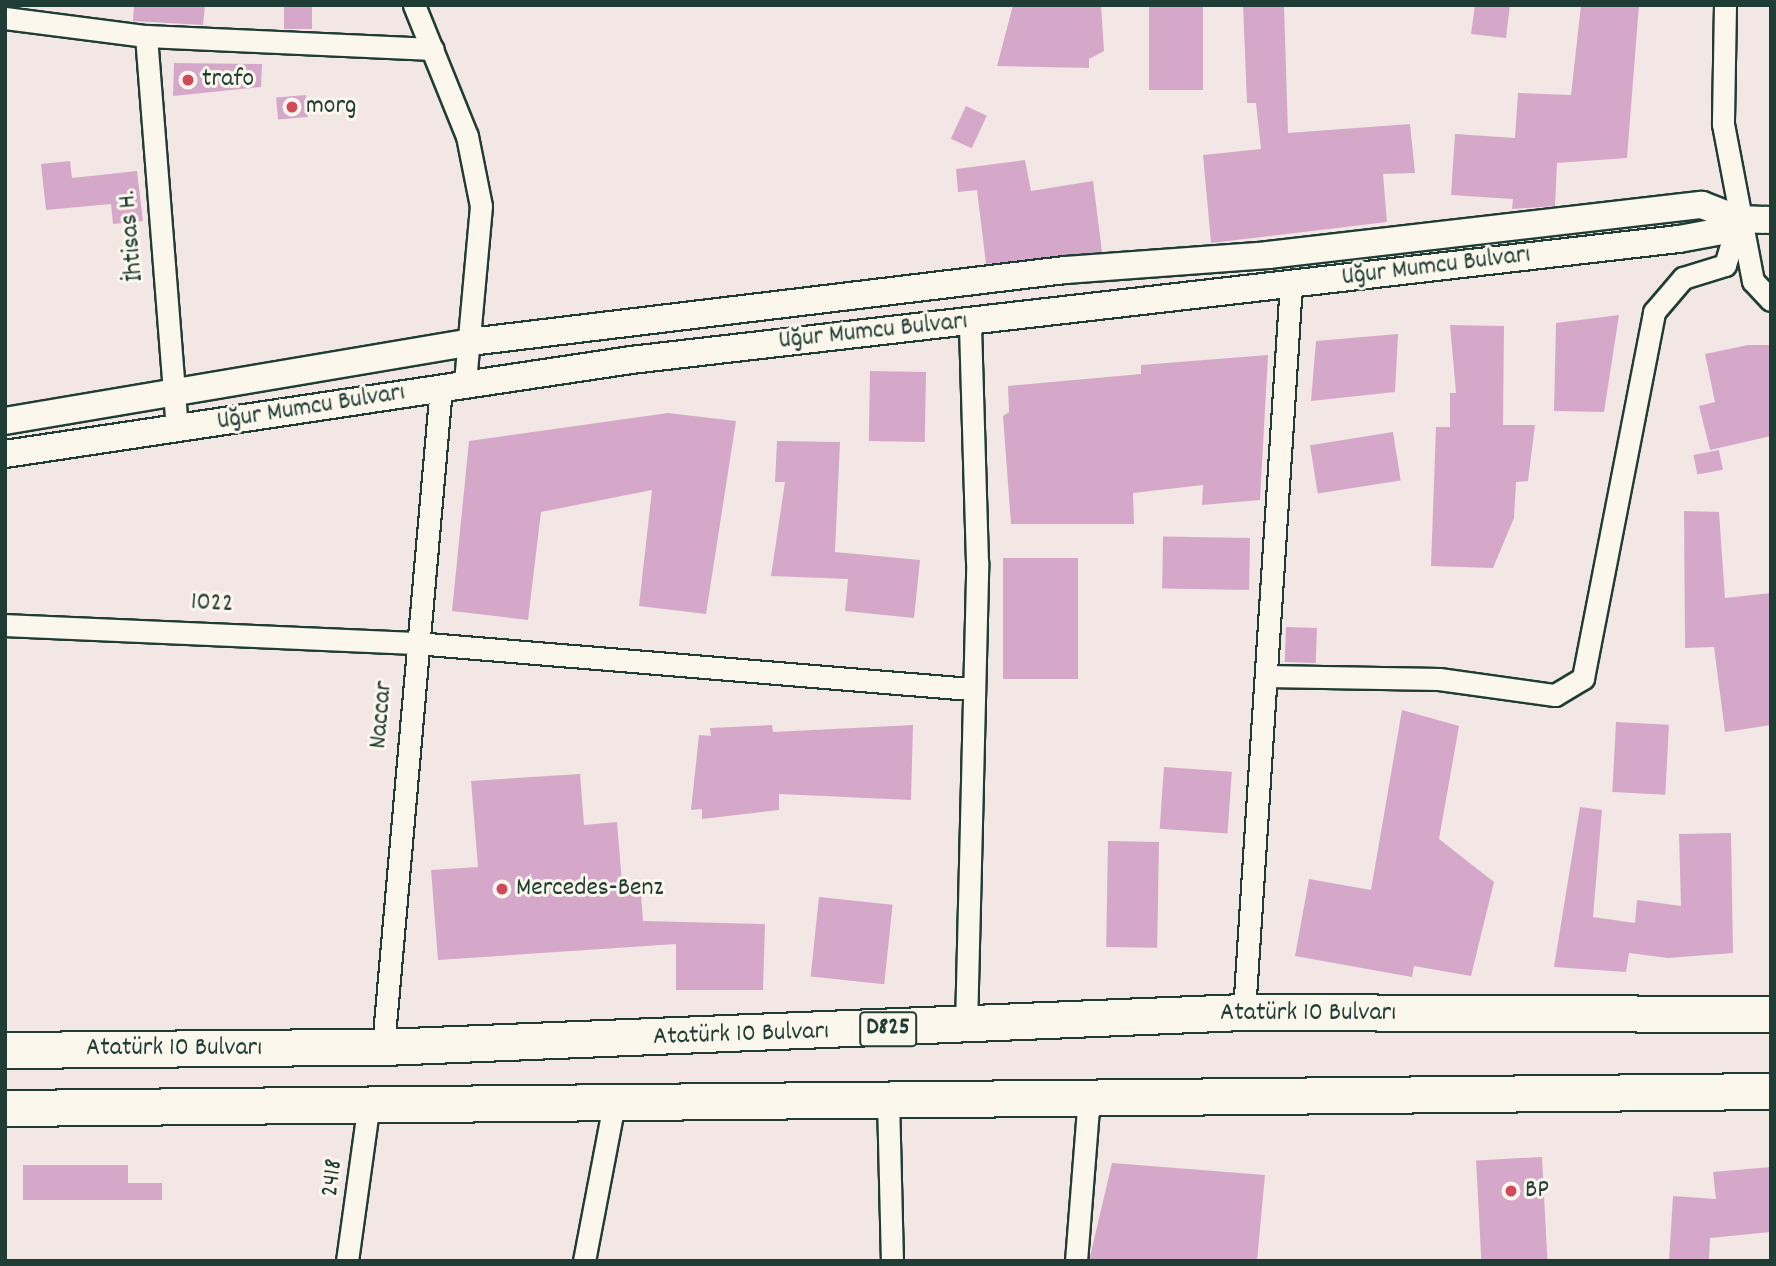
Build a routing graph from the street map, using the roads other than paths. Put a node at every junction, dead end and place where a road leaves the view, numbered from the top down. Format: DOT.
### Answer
graph roads {
  1 [pos="414,5"];
  2 [pos="1725,5"];
  3 [pos="13,15"];
  4 [pos="146,36"];
  5 [pos="433,49"];
  6 [pos="1739,219"];
  7 [pos="1771,220"];
  8 [pos="1291,284"];
  9 [pos="1771,300"];
  10 [pos="970,322"];
  11 [pos="470,342"];
  12 [pos="453,385"];
  13 [pos="174,395"];
  14 [pos="5,421"];
  15 [pos="177,430"];
  16 [pos="5,454"];
  17 [pos="5,625"];
  18 [pos="416,643"];
  19 [pos="1266,676"];
  20 [pos="970,689"];
  21 [pos="1244,1012"];
  22 [pos="1771,1014"];
  23 [pos="966,1027"];
  24 [pos="383,1047"];
  25 [pos="5,1050"];
  26 [pos="1771,1091"];
  27 [pos="1089,1095"];
  28 [pos="615,1099"];
  29 [pos="888,1099"];
  30 [pos="369,1102"];
  31 [pos="5,1108"];
  32 [pos="347,1261"];
  33 [pos="584,1261"];
  34 [pos="892,1261"];
  35 [pos="1076,1261"];
  1 -- 5 [label="street, Naccar"];
  2 -- 6 [label="street"];
  3 -- 4 [label="street"];
  4 -- 5 [label="street"];
  4 -- 13 [label="street, İhtisas H."];
  5 -- 11 [label="street, Naccar"];
  6 -- 7 [label="street, Uğur Mumcu Bulvarı"];
  6 -- 8 [label="street, Uğur Mumcu Bulvarı"];
  6 -- 9 [label="street"];
  6 -- 11 [label="street, Uğur Mumcu Bulvarı"];
  6 -- 19 [label="street"];
  8 -- 10 [label="street, Uğur Mumcu Bulvarı"];
  8 -- 19 [label="street"];
  10 -- 12 [label="street, Uğur Mumcu Bulvarı"];
  10 -- 20 [label="street"];
  11 -- 12 [label="street, Naccar"];
  11 -- 13 [label="street, Uğur Mumcu Bulvarı"];
  12 -- 15 [label="street, Uğur Mumcu Bulvarı"];
  12 -- 18 [label="street, Naccar"];
  13 -- 14 [label="street, Uğur Mumcu Bulvarı"];
  13 -- 15 [label="street, İhtisas H."];
  15 -- 16 [label="street, Uğur Mumcu Bulvarı"];
  17 -- 18 [label="street, 1022"];
  18 -- 20 [label="street, 1022"];
  18 -- 24 [label="street, Naccar"];
  19 -- 21 [label="street"];
  20 -- 23 [label="street"];
  21 -- 22 [label="highway, Atatürk 10 Bulvarı / D825"];
  21 -- 23 [label="highway, Atatürk 10 Bulvarı / D825"];
  23 -- 24 [label="highway, Atatürk 10 Bulvarı / D825"];
  24 -- 25 [label="highway, Atatürk 10 Bulvarı / D825"];
  26 -- 27 [label="highway, Atatürk 10 Bulvarı"];
  27 -- 29 [label="highway, Atatürk 10 Bulvarı"];
  27 -- 35 [label="street"];
  28 -- 29 [label="highway, Atatürk 10 Bulvarı"];
  28 -- 30 [label="highway, Atatürk 10 Bulvarı"];
  28 -- 33 [label="street"];
  29 -- 34 [label="street"];
  30 -- 31 [label="highway, Atatürk 10 Bulvarı"];
  30 -- 32 [label="street, 2418"];
}
